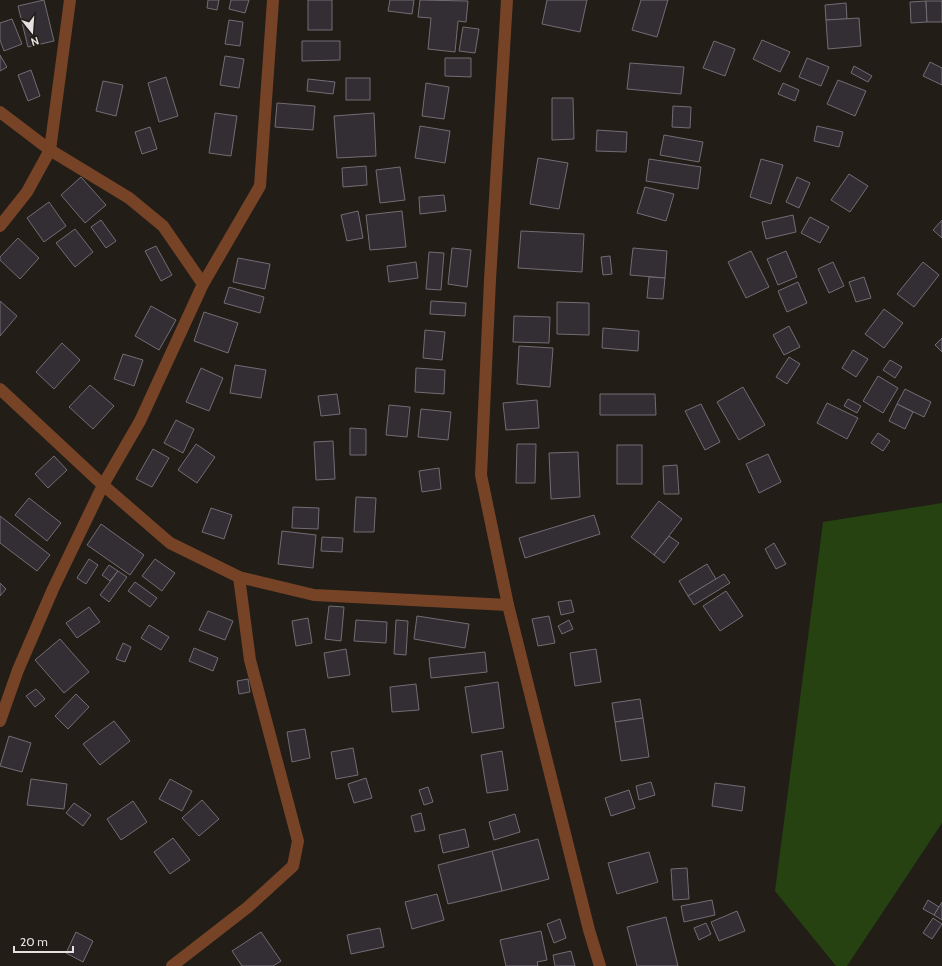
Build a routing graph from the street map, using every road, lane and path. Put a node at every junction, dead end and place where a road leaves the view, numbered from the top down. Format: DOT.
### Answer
graph roads {
  1 [pos="70,0"];
  2 [pos="273,0"];
  3 [pos="507,0"];
  4 [pos="0,112"];
  5 [pos="50,150"];
  6 [pos="0,226"];
  7 [pos="203,284"];
  8 [pos="0,389"];
  9 [pos="103,485"];
  10 [pos="239,577"];
  11 [pos="508,605"];
  12 [pos="0,721"];
  13 [pos="172,966"];
  14 [pos="600,966"];
  1 -- 5 [label="street"];
  2 -- 7 [label="street"];
  3 -- 11 [label="street"];
  4 -- 5 [label="street"];
  5 -- 6 [label="street"];
  5 -- 7 [label="street"];
  7 -- 9 [label="street"];
  8 -- 9 [label="street"];
  9 -- 10 [label="street"];
  9 -- 12 [label="street"];
  10 -- 11 [label="street"];
  10 -- 13 [label="street"];
  11 -- 14 [label="street"];
}
